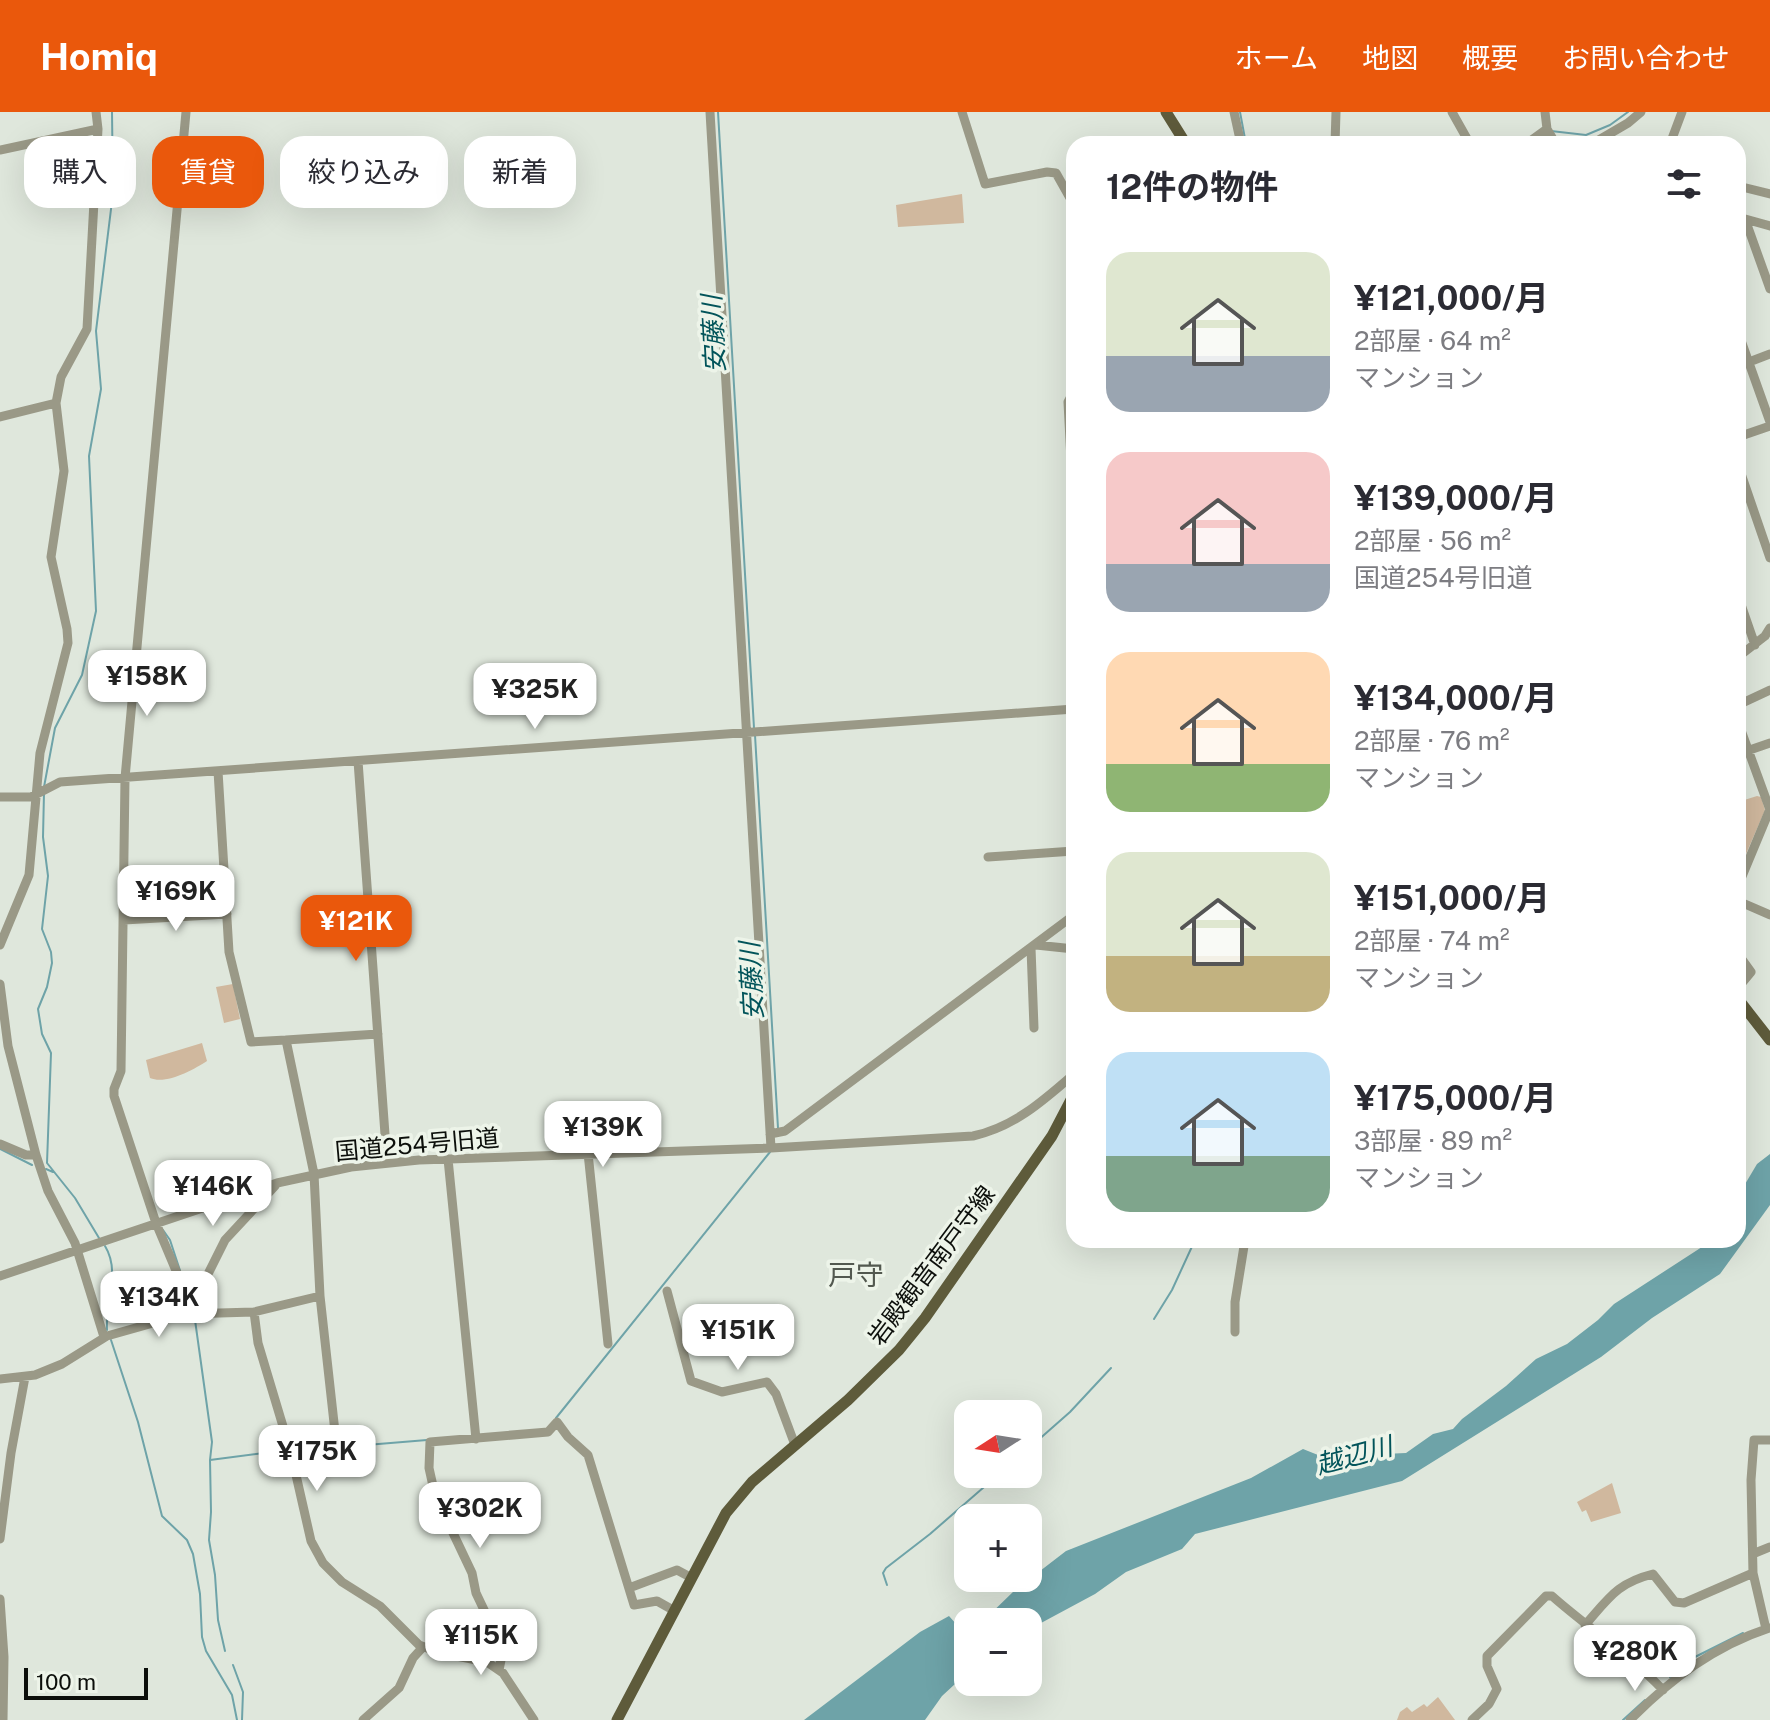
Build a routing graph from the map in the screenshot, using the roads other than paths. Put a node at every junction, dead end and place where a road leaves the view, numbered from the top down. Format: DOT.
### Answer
graph roads {
  1 [pos="96,112"];
  2 [pos="186,112"];
  3 [pos="710,112"];
  4 [pos="962,112"];
  5 [pos="1166,112"];
  6 [pos="1234,112"];
  7 [pos="1336,112"];
  8 [pos="1452,112"];
  9 [pos="1545,112"];
  10 [pos="1641,112"];
  11 [pos="1682,112"];
  12 [pos="98,129"];
  13 [pos="1547,129"];
  14 [pos="1181,136"];
  15 [pos="1239,136"];
  16 [pos="1335,136"];
  17 [pos="1466,136"];
  18 [pos="1537,136"];
  19 [pos="1551,136"];
  20 [pos="1606,136"];
  21 [pos="1673,136"];
  22 [pos="0,150"];
  23 [pos="1746,188"];
  24 [pos="1066,191"];
  25 [pos="1770,194"];
  26 [pos="1746,219"];
  27 [pos="1770,226"];
  28 [pos="1746,228"];
  29 [pos="1770,289"];
  30 [pos="1746,354"];
  31 [pos="1770,354"];
  32 [pos="1749,362"];
  33 [pos="56,403"];
  34 [pos="0,417"];
  35 [pos="1770,424"];
  36 [pos="1746,434"];
  37 [pos="1746,488"];
  38 [pos="1770,558"];
  39 [pos="1746,619"];
  40 [pos="1770,628"];
  41 [pos="1755,645"];
  42 [pos="1746,651"];
  43 [pos="1770,690"];
  44 [pos="1746,701"];
  45 [pos="1066,710"];
  46 [pos="747,733"];
  47 [pos="1746,743"];
  48 [pos="1770,743"];
  49 [pos="1749,751"];
  50 [pos="1746,752"];
  51 [pos="358,761"];
  52 [pos="218,771"];
  53 [pos="125,778"];
  54 [pos="37,794"];
  55 [pos="0,797"];
  56 [pos="1770,810"];
  57 [pos="1066,852"];
  58 [pos="1746,853"];
  59 [pos="988,857"];
  60 [pos="1746,904"];
  61 [pos="227,914"];
  62 [pos="1770,915"];
  63 [pos="124,920"];
  64 [pos="1066,921"];
  65 [pos="0,945"];
  66 [pos="1033,946"];
  67 [pos="1066,948"];
  68 [pos="0,984"];
  69 [pos="1746,1009"];
  70 [pos="1034,1028"];
  71 [pos="378,1034"];
  72 [pos="286,1040"];
  73 [pos="1770,1040"];
  74 [pos="1066,1081"];
  75 [pos="1066,1109"];
  76 [pos="770,1134"];
  77 [pos="0,1144"];
  78 [pos="771,1148"];
  79 [pos="588,1153"];
  80 [pos="36,1155"];
  81 [pos="448,1159"];
  82 [pos="387,1162"];
  83 [pos="314,1174"];
  84 [pos="277,1183"];
  85 [pos="156,1223"];
  86 [pos="1244,1248"];
  87 [pos="76,1249"];
  88 [pos="0,1276"];
  89 [pos="667,1291"];
  90 [pos="320,1296"];
  91 [pos="184,1302"];
  92 [pos="254,1312"];
  93 [pos="185,1314"];
  94 [pos="1235,1332"];
  95 [pos="104,1337"];
  96 [pos="608,1344"];
  97 [pos="25,1377"];
  98 [pos="0,1379"];
  99 [pos="476,1439"];
  100 [pos="1770,1440"];
  101 [pos="795,1445"];
  102 [pos="337,1450"];
  103 [pos="0,1539"];
  104 [pos="1770,1547"];
  105 [pos="1755,1553"];
  106 [pos="1753,1573"];
  107 [pos="690,1577"];
  108 [pos="629,1588"];
  109 [pos="0,1599"];
  110 [pos="673,1610"];
  111 [pos="1585,1625"];
  112 [pos="1768,1629"];
  113 [pos="423,1647"];
  114 [pos="499,1670"];
  115 [pos="1661,1688"];
  116 [pos="3,1720"];
  117 [pos="363,1720"];
  118 [pos="534,1720"];
  119 [pos="617,1720"];
  120 [pos="1472,1720"];
  121 [pos="1630,1720"];
  1 -- 12 [label="street"];
  2 -- 53 [label="street"];
  3 -- 46 [label="street"];
  4 -- 24 [label="street"];
  5 -- 14 [label="main road"];
  6 -- 15 [label="street"];
  7 -- 16 [label="street"];
  8 -- 17 [label="street"];
  9 -- 13 [label="street"];
  10 -- 20 [label="street"];
  11 -- 21 [label="street"];
  12 -- 22 [label="street"];
  12 -- 33 [label="street"];
  13 -- 18 [label="street"];
  13 -- 19 [label="street"];
  23 -- 25 [label="street"];
  26 -- 27 [label="street"];
  28 -- 29 [label="street"];
  30 -- 32 [label="street"];
  31 -- 32 [label="street"];
  32 -- 35 [label="street"];
  33 -- 34 [label="street"];
  33 -- 54 [label="street"];
  35 -- 36 [label="street"];
  37 -- 38 [label="street"];
  39 -- 41 [label="street"];
  40 -- 41 [label="street"];
  41 -- 42 [label="street"];
  43 -- 44 [label="street"];
  45 -- 46 [label="street"];
  46 -- 51 [label="street"];
  46 -- 76 [label="street"];
  47 -- 49 [label="street"];
  48 -- 49 [label="street"];
  49 -- 50 [label="street"];
  49 -- 56 [label="street"];
  51 -- 52 [label="street"];
  51 -- 71 [label="street"];
  52 -- 53 [label="street"];
  52 -- 61 [label="street"];
  53 -- 54 [label="street"];
  53 -- 63 [label="street"];
  54 -- 55 [label="street"];
  54 -- 65 [label="street"];
  56 -- 58 [label="street"];
  57 -- 59 [label="street"];
  60 -- 62 [label="street"];
  61 -- 63 [label="street"];
  61 -- 72 [label="street"];
  63 -- 85 [label="street"];
  64 -- 66 [label="street"];
  66 -- 67 [label="street"];
  66 -- 70 [label="street"];
  66 -- 76 [label="street"];
  68 -- 80 [label="street"];
  69 -- 73 [label="main road"];
  71 -- 72 [label="street"];
  71 -- 82 [label="street"];
  72 -- 83 [label="street"];
  74 -- 78 [label="street, 国道254号旧道"];
  75 -- 101 [label="main road, 岩殿観音南戸守線"];
  76 -- 78 [label="street"];
  77 -- 80 [label="street"];
  78 -- 79 [label="street, 国道254号旧道"];
  79 -- 81 [label="street, 国道254号旧道"];
  79 -- 96 [label="street"];
  80 -- 87 [label="street"];
  81 -- 82 [label="street, 国道254号旧道"];
  81 -- 99 [label="street"];
  82 -- 83 [label="street, 国道254号旧道"];
  83 -- 84 [label="street, 国道254号旧道"];
  83 -- 90 [label="street"];
  84 -- 85 [label="street, 国道254号旧道"];
  84 -- 91 [label="street"];
  85 -- 87 [label="street, 国道254号旧道"];
  85 -- 91 [label="street"];
  86 -- 94 [label="street"];
  87 -- 88 [label="street, 国道254号旧道"];
  87 -- 95 [label="street"];
  89 -- 101 [label="street"];
  90 -- 92 [label="street"];
  90 -- 102 [label="street"];
  91 -- 93 [label="street"];
  92 -- 93 [label="street"];
  92 -- 113 [label="street"];
  93 -- 95 [label="street"];
  95 -- 97 [label="street"];
  97 -- 98 [label="street"];
  97 -- 103 [label="street"];
  99 -- 108 [label="street"];
  99 -- 114 [label="street"];
  100 -- 105 [label="street"];
  101 -- 107 [label="main road, 岩殿観音南戸守線"];
  104 -- 105 [label="street"];
  105 -- 106 [label="street"];
  106 -- 111 [label="street"];
  106 -- 112 [label="street"];
  107 -- 108 [label="street"];
  107 -- 110 [label="main road, 岩殿観音南戸守線"];
  108 -- 110 [label="street"];
  109 -- 116 [label="street"];
  110 -- 119 [label="main road, 岩殿観音南戸守線"];
  111 -- 115 [label="street"];
  111 -- 120 [label="street"];
  112 -- 115 [label="street"];
  113 -- 114 [label="street"];
  113 -- 117 [label="street"];
  114 -- 118 [label="street"];
  115 -- 121 [label="street"];
}
